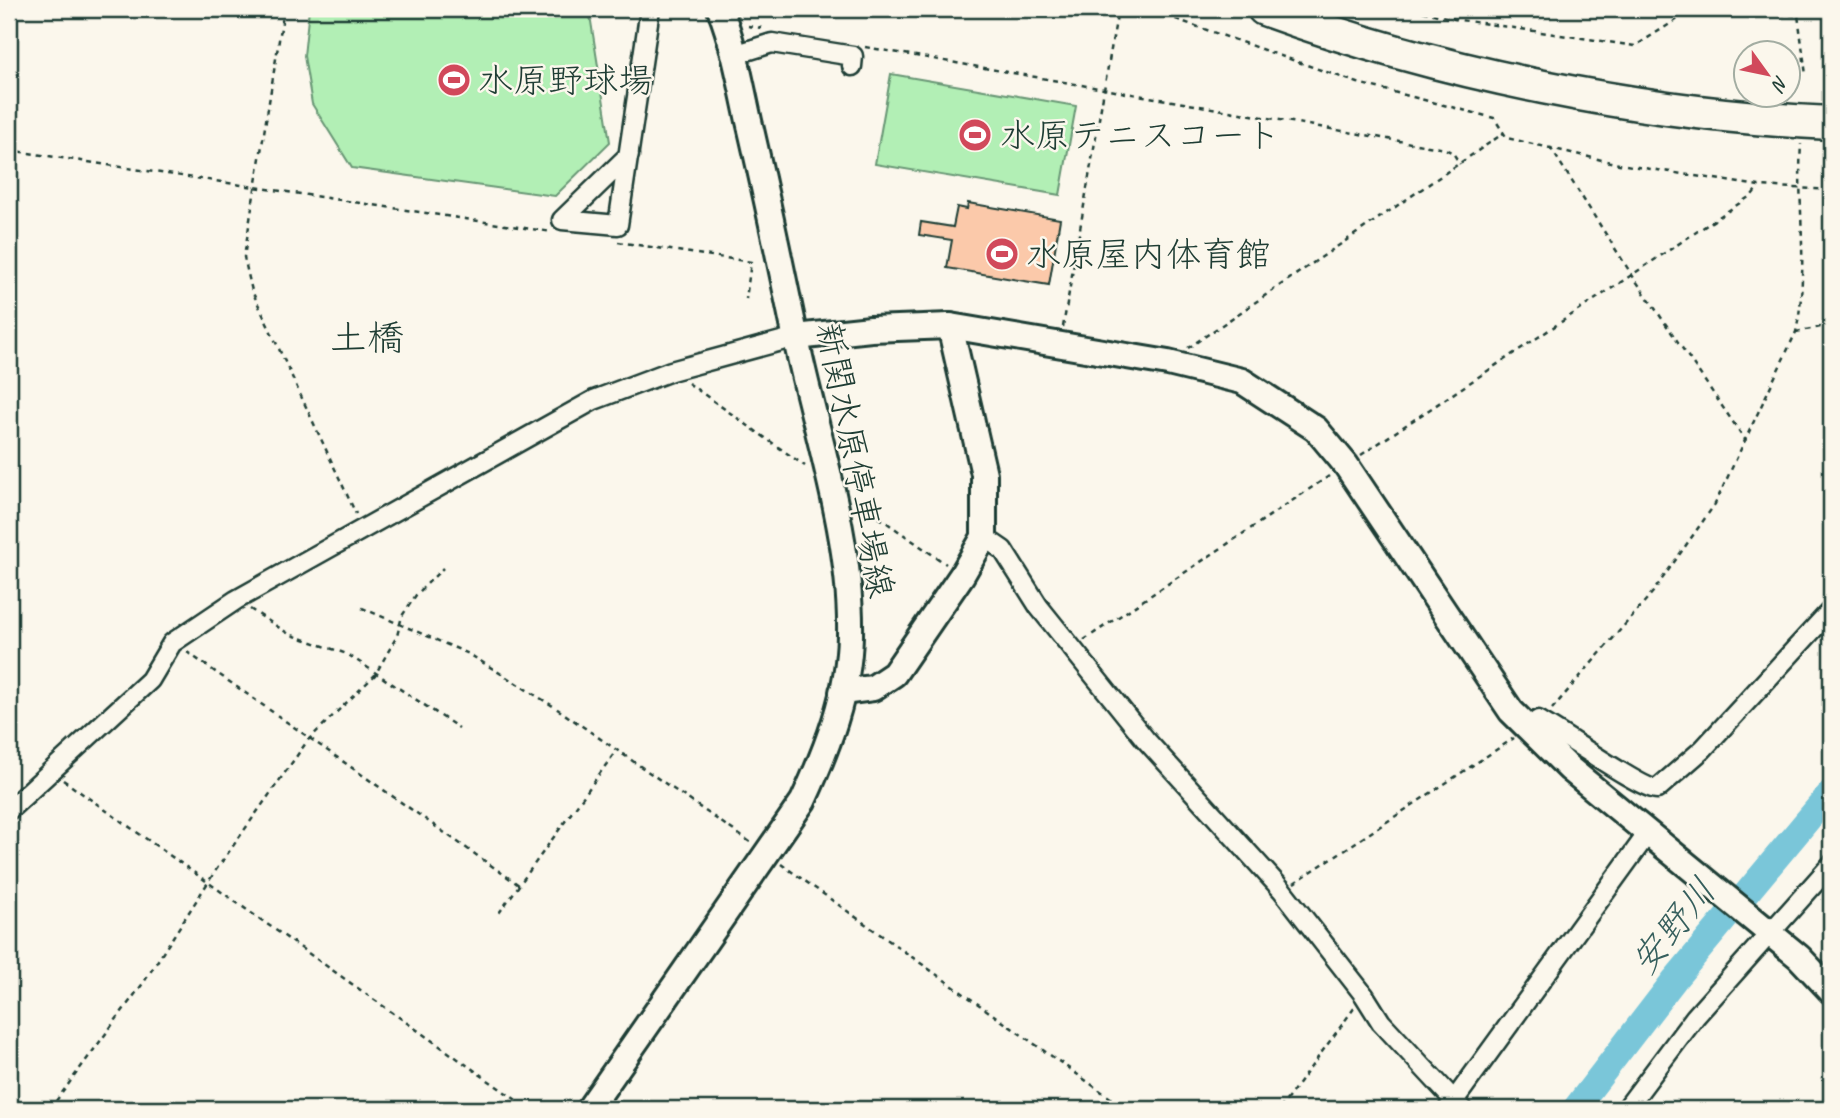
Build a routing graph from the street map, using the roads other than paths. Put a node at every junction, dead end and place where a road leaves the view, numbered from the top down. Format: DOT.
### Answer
graph roads {
  1 [pos="650,9"];
  2 [pos="1264,9"];
  3 [pos="724,18"];
  4 [pos="734,55"];
  5 [pos="852,66"];
  6 [pos="1831,122"];
  7 [pos="629,155"];
  8 [pos="950,326"];
  9 [pos="796,337"];
  10 [pos="984,537"];
  11 [pos="1831,610"];
  12 [pos="842,692"];
  13 [pos="1533,724"];
  14 [pos="9,810"];
  15 [pos="1655,839"];
  16 [pos="1831,865"];
  17 [pos="1762,926"];
  18 [pos="1831,991"];
  19 [pos="1456,1106"];
  20 [pos="589,1109"];
  21 [pos="1626,1109"];
  1 -- 7 [label="street"];
  2 -- 6 [label="highway"];
  3 -- 4 [label="street, 新関水原停車場線"];
  4 -- 5 [label="street"];
  4 -- 9 [label="street, 新関水原停車場線"];
  7 -- 7 [label="street"];
  8 -- 9 [label="street"];
  8 -- 10 [label="street"];
  8 -- 13 [label="street"];
  9 -- 12 [label="street, 新関水原停車場線"];
  9 -- 14 [label="street"];
  10 -- 12 [label="street"];
  10 -- 19 [label="street"];
  11 -- 13 [label="street"];
  12 -- 20 [label="street, 新関水原停車場線"];
  13 -- 15 [label="street"];
  15 -- 17 [label="street"];
  15 -- 19 [label="street"];
  16 -- 17 [label="street"];
  17 -- 18 [label="street"];
  17 -- 21 [label="street"];
}
